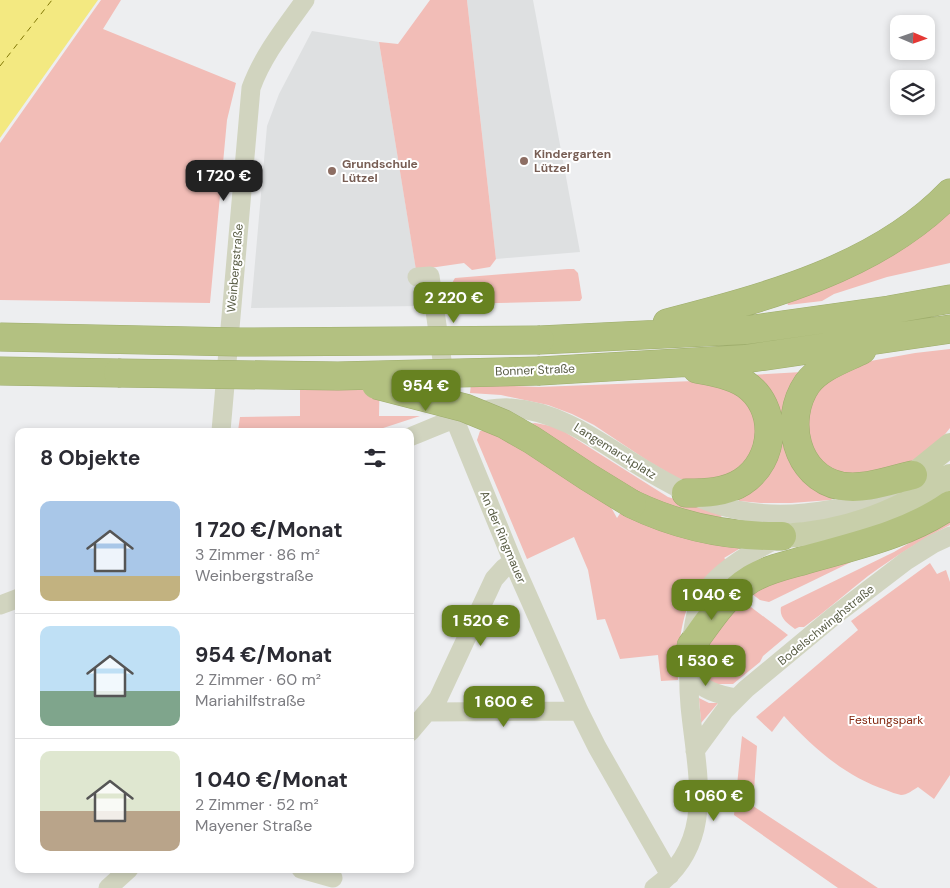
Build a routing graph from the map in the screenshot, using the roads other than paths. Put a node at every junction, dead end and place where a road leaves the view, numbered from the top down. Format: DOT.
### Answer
graph roads {
  1 [pos="305,0"];
  2 [pos="950,193"];
  3 [pos="417,278"];
  4 [pos="950,299"];
  5 [pos="950,329"];
  6 [pos="0,337"];
  7 [pos="611,337"];
  8 [pos="885,340"];
  9 [pos="669,363"];
  10 [pos="0,371"];
  11 [pos="338,376"];
  12 [pos="455,419"];
  13 [pos="221,428"];
  14 [pos="414,435"];
  15 [pos="950,445"];
  16 [pos="913,475"];
  17 [pos="950,476"];
  18 [pos="686,493"];
  19 [pos="950,505"];
  20 [pos="782,536"];
  21 [pos="950,536"];
  22 [pos="513,562"];
  23 [pos="743,572"];
  24 [pos="15,599"];
  25 [pos="0,605"];
  26 [pos="691,646"];
  27 [pos="688,677"];
  28 [pos="736,698"];
  29 [pos="579,711"];
  30 [pos="429,712"];
  31 [pos="414,728"];
  32 [pos="695,751"];
  33 [pos="125,873"];
  34 [pos="133,873"];
  35 [pos="315,873"];
  36 [pos="670,875"];
  37 [pos="333,878"];
  38 [pos="108,888"];
  39 [pos="127,888"];
  40 [pos="654,888"];
  1 -- 13 [label="street, Weinbergstraße"];
  2 -- 7 [label="highway"];
  3 -- 12 [label="street, An der Ringmauer"];
  4 -- 7 [label="highway"];
  5 -- 8 [label="highway, Bonner Straße"];
  6 -- 7 [label="highway, bridge"];
  8 -- 9 [label="highway, Bonner Straße"];
  8 -- 16 [label="highway"];
  9 -- 11 [label="highway, Bonner Straße, bridge"];
  9 -- 18 [label="highway"];
  10 -- 11 [label="highway, Bonner Straße, bridge"];
  11 -- 20 [label="highway, bridge"];
  12 -- 14 [label="street, Langemarckplatz"];
  12 -- 18 [label="street, Langemarckplatz"];
  12 -- 22 [label="street, An der Ringmauer"];
  15 -- 16 [label="main road"];
  16 -- 18 [label="street, Langemarckplatz"];
  17 -- 20 [label="main road"];
  19 -- 23 [label="highway"];
  20 -- 23 [label="street"];
  21 -- 28 [label="street, Bodelschwinghstraße"];
  22 -- 29 [label="street, An der Ringmauer"];
  22 -- 30 [label="street"];
  23 -- 26 [label="highway"];
  24 -- 25 [label="street"];
  26 -- 27 [label="street"];
  27 -- 28 [label="street"];
  27 -- 32 [label="street"];
  28 -- 32 [label="street, Bodelschwinghstraße"];
  29 -- 30 [label="street"];
  29 -- 36 [label="street, An der Ringmauer"];
  30 -- 31 [label="street"];
  32 -- 36 [label="street"];
  33 -- 38 [label="street"];
  34 -- 39 [label="street"];
  35 -- 37 [label="street"];
  36 -- 40 [label="street"];
}
